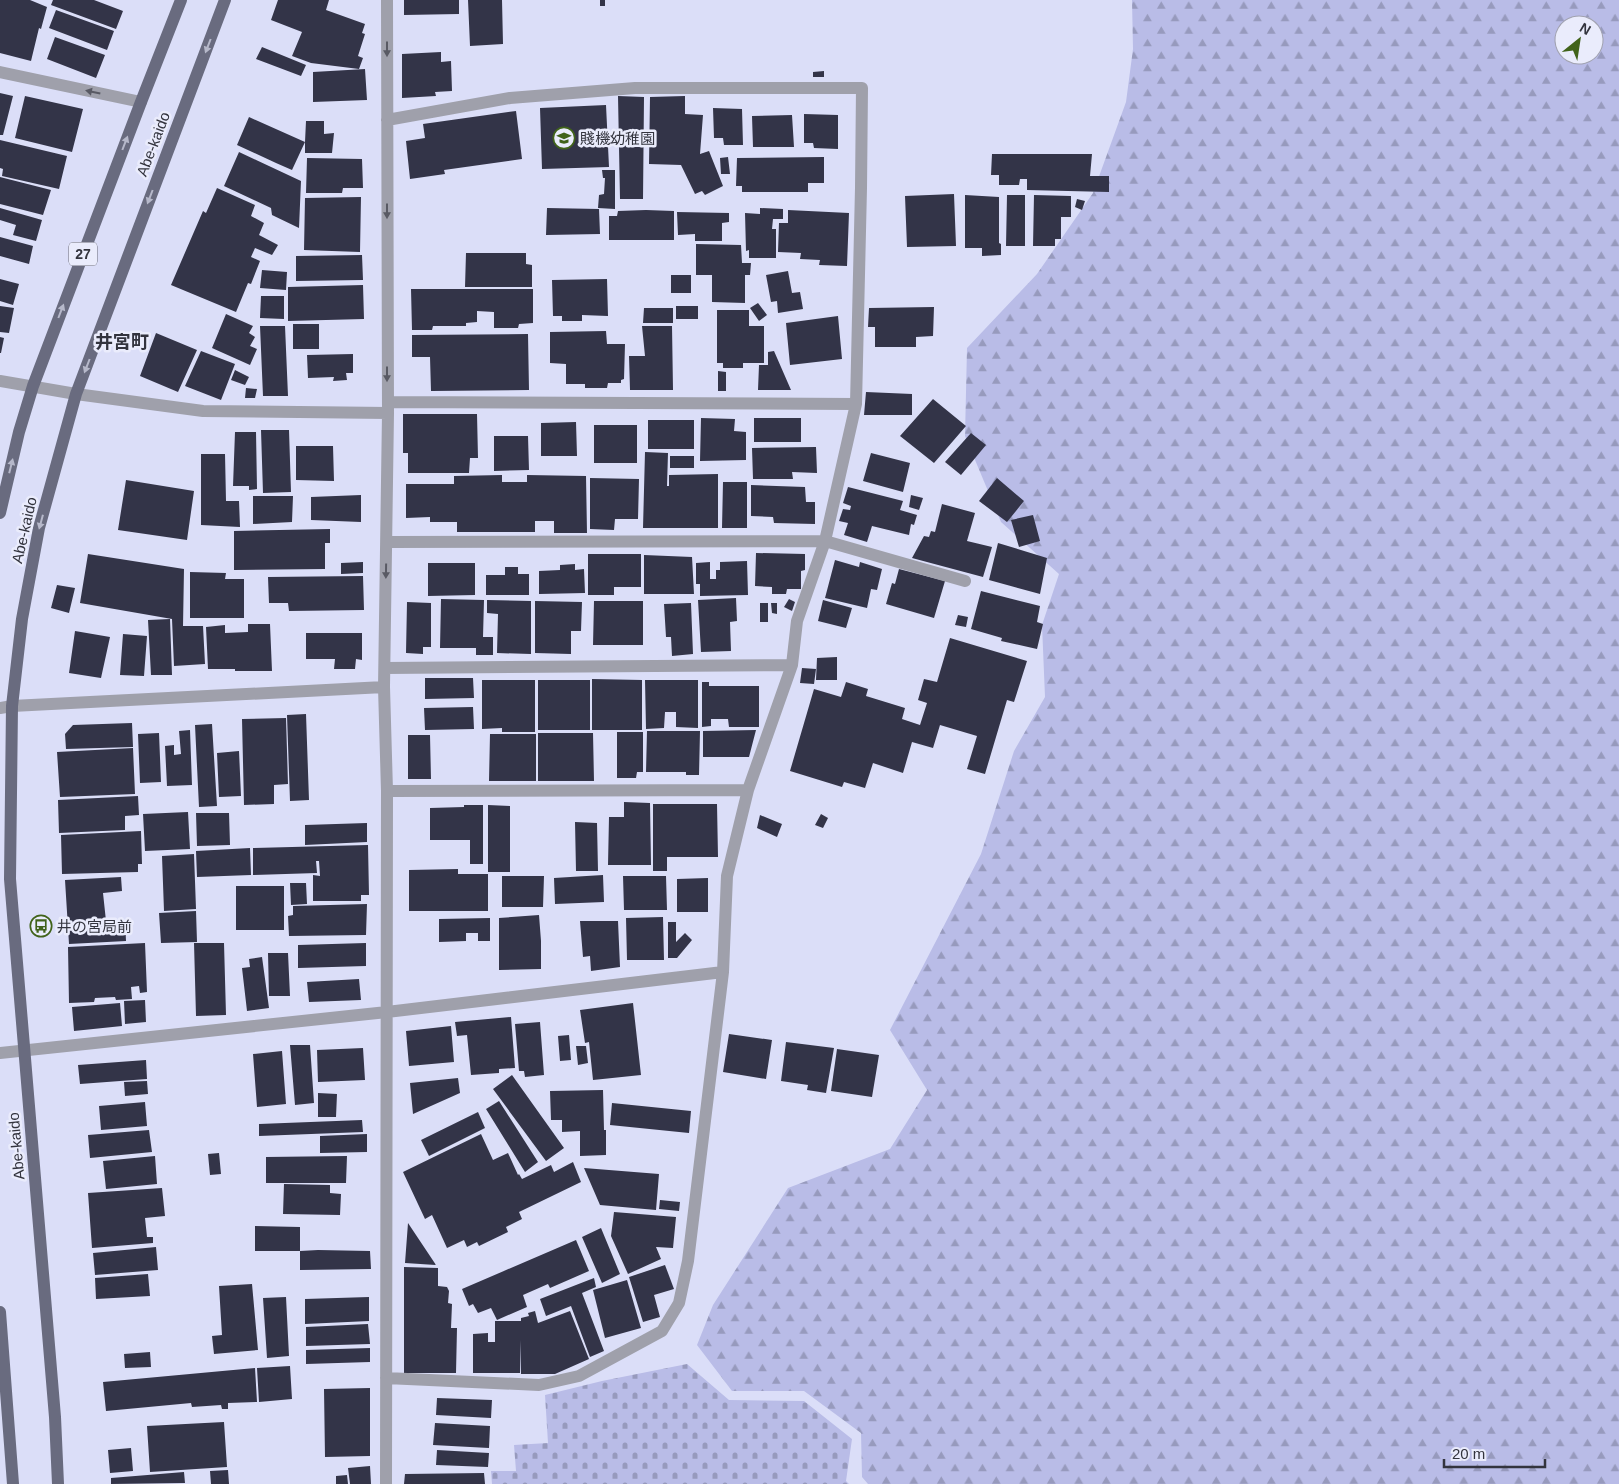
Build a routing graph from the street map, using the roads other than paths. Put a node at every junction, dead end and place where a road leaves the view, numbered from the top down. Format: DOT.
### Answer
graph roads {
  1 [pos="181,0"];
  2 [pos="225,0"];
  3 [pos="387,0"];
  4 [pos="0,72"];
  5 [pos="141,102"];
  6 [pos="387,120"];
  7 [pos="0,381"];
  8 [pos="32,386"];
  9 [pos="76,394"];
  10 [pos="856,404"];
  11 [pos="388,407"];
  12 [pos="0,513"];
  13 [pos="825,541"];
  14 [pos="387,542"];
  15 [pos="965,581"];
  16 [pos="792,666"];
  17 [pos="385,668"];
  18 [pos="384,687"];
  19 [pos="6,707"];
  20 [pos="748,790"];
  21 [pos="387,791"];
  22 [pos="723,972"];
  23 [pos="387,1012"];
  24 [pos="25,1051"];
  25 [pos="0,1053"];
  26 [pos="0,1312"];
  27 [pos="386,1378"];
  28 [pos="4,1426"];
  29 [pos="12,1484"];
  30 [pos="58,1484"];
  31 [pos="386,1484"];
  1 -- 5 [label="main road, Abe-kaido / 27"];
  2 -- 9 [label="main road, Abe-kaido, one-way"];
  3 -- 6 [label="street, one-way"];
  5 -- 4 [label="street, one-way"];
  8 -- 5 [label="main road, Abe-kaido / 27, one-way"];
  6 -- 10 [label="street"];
  6 -- 11 [label="street, one-way"];
  7 -- 8 [label="street"];
  8 -- 9 [label="street"];
  12 -- 8 [label="main road, Abe-kaido / 27, one-way"];
  9 -- 11 [label="street"];
  9 -- 19 [label="main road, Abe-kaido, one-way"];
  10 -- 11 [label="street"];
  10 -- 13 [label="street"];
  11 -- 14 [label="street"];
  13 -- 14 [label="street"];
  13 -- 15 [label="street"];
  13 -- 16 [label="street"];
  14 -- 17 [label="street, one-way"];
  16 -- 17 [label="street"];
  16 -- 20 [label="street"];
  17 -- 18 [label="street"];
  18 -- 19 [label="street"];
  18 -- 21 [label="street"];
  19 -- 24 [label="main road, Abe-kaido"];
  20 -- 21 [label="street"];
  20 -- 22 [label="street"];
  21 -- 23 [label="street"];
  22 -- 23 [label="street"];
  22 -- 27 [label="street"];
  23 -- 24 [label="street"];
  23 -- 27 [label="street"];
  24 -- 25 [label="street"];
  24 -- 30 [label="main road, Abe-kaido"];
  26 -- 28 [label="main road"];
  27 -- 31 [label="street"];
  28 -- 29 [label="main road"];
}
